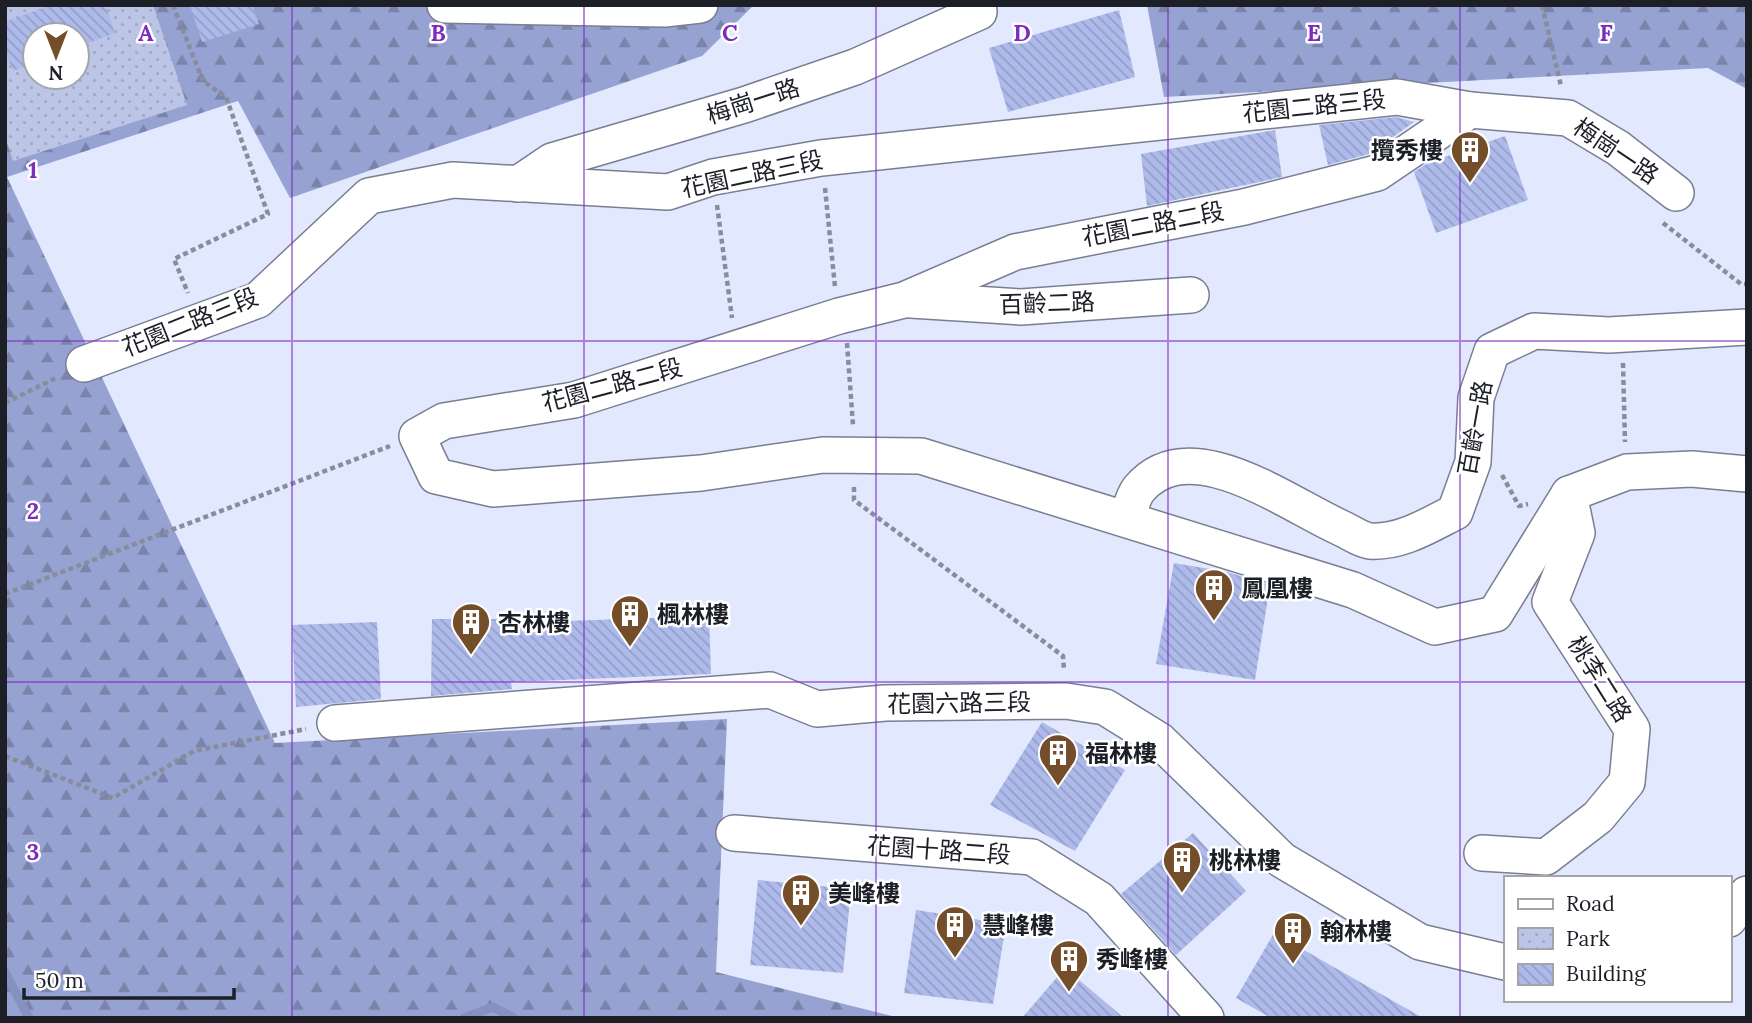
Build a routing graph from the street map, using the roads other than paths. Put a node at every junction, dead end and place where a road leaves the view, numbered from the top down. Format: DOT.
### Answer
graph roads {
  1 [pos="444,5"];
  2 [pos="700,5"];
  3 [pos="978,5"];
  4 [pos="1470,110"];
  5 [pos="518,184"];
  6 [pos="1676,193"];
  7 [pos="1191,295"];
  8 [pos="904,300"];
  9 [pos="1747,327"];
  10 [pos="84,364"];
  11 [pos="1747,474"];
  12 [pos="1569,494"];
  13 [pos="1127,519"];
  14 [pos="335,723"];
  15 [pos="734,833"];
  16 [pos="1482,853"];
  17 [pos="1747,894"];
  18 [pos="1731,916"];
  19 [pos="1504,962"];
  20 [pos="1206,1018"];
  1 -- 2 [label="street"];
  3 -- 5 [label="street, 梅崗一路"];
  4 -- 5 [label="street, 花園二路三段"];
  4 -- 6 [label="street, 梅崗一路"];
  4 -- 8 [label="street, 花園二路二段"];
  5 -- 10 [label="street, 花園二路三段"];
  7 -- 8 [label="street, 百齡二路"];
  8 -- 13 [label="street, 花園二路二段"];
  9 -- 13 [label="street, 百齡一路"];
  11 -- 12 [label="street"];
  12 -- 13 [label="street"];
  12 -- 16 [label="street, 桃李二路"];
  14 -- 19 [label="street, 花園六路三段"];
  15 -- 20 [label="street, 花園十路二段"];
  17 -- 18 [label="street"];
}
